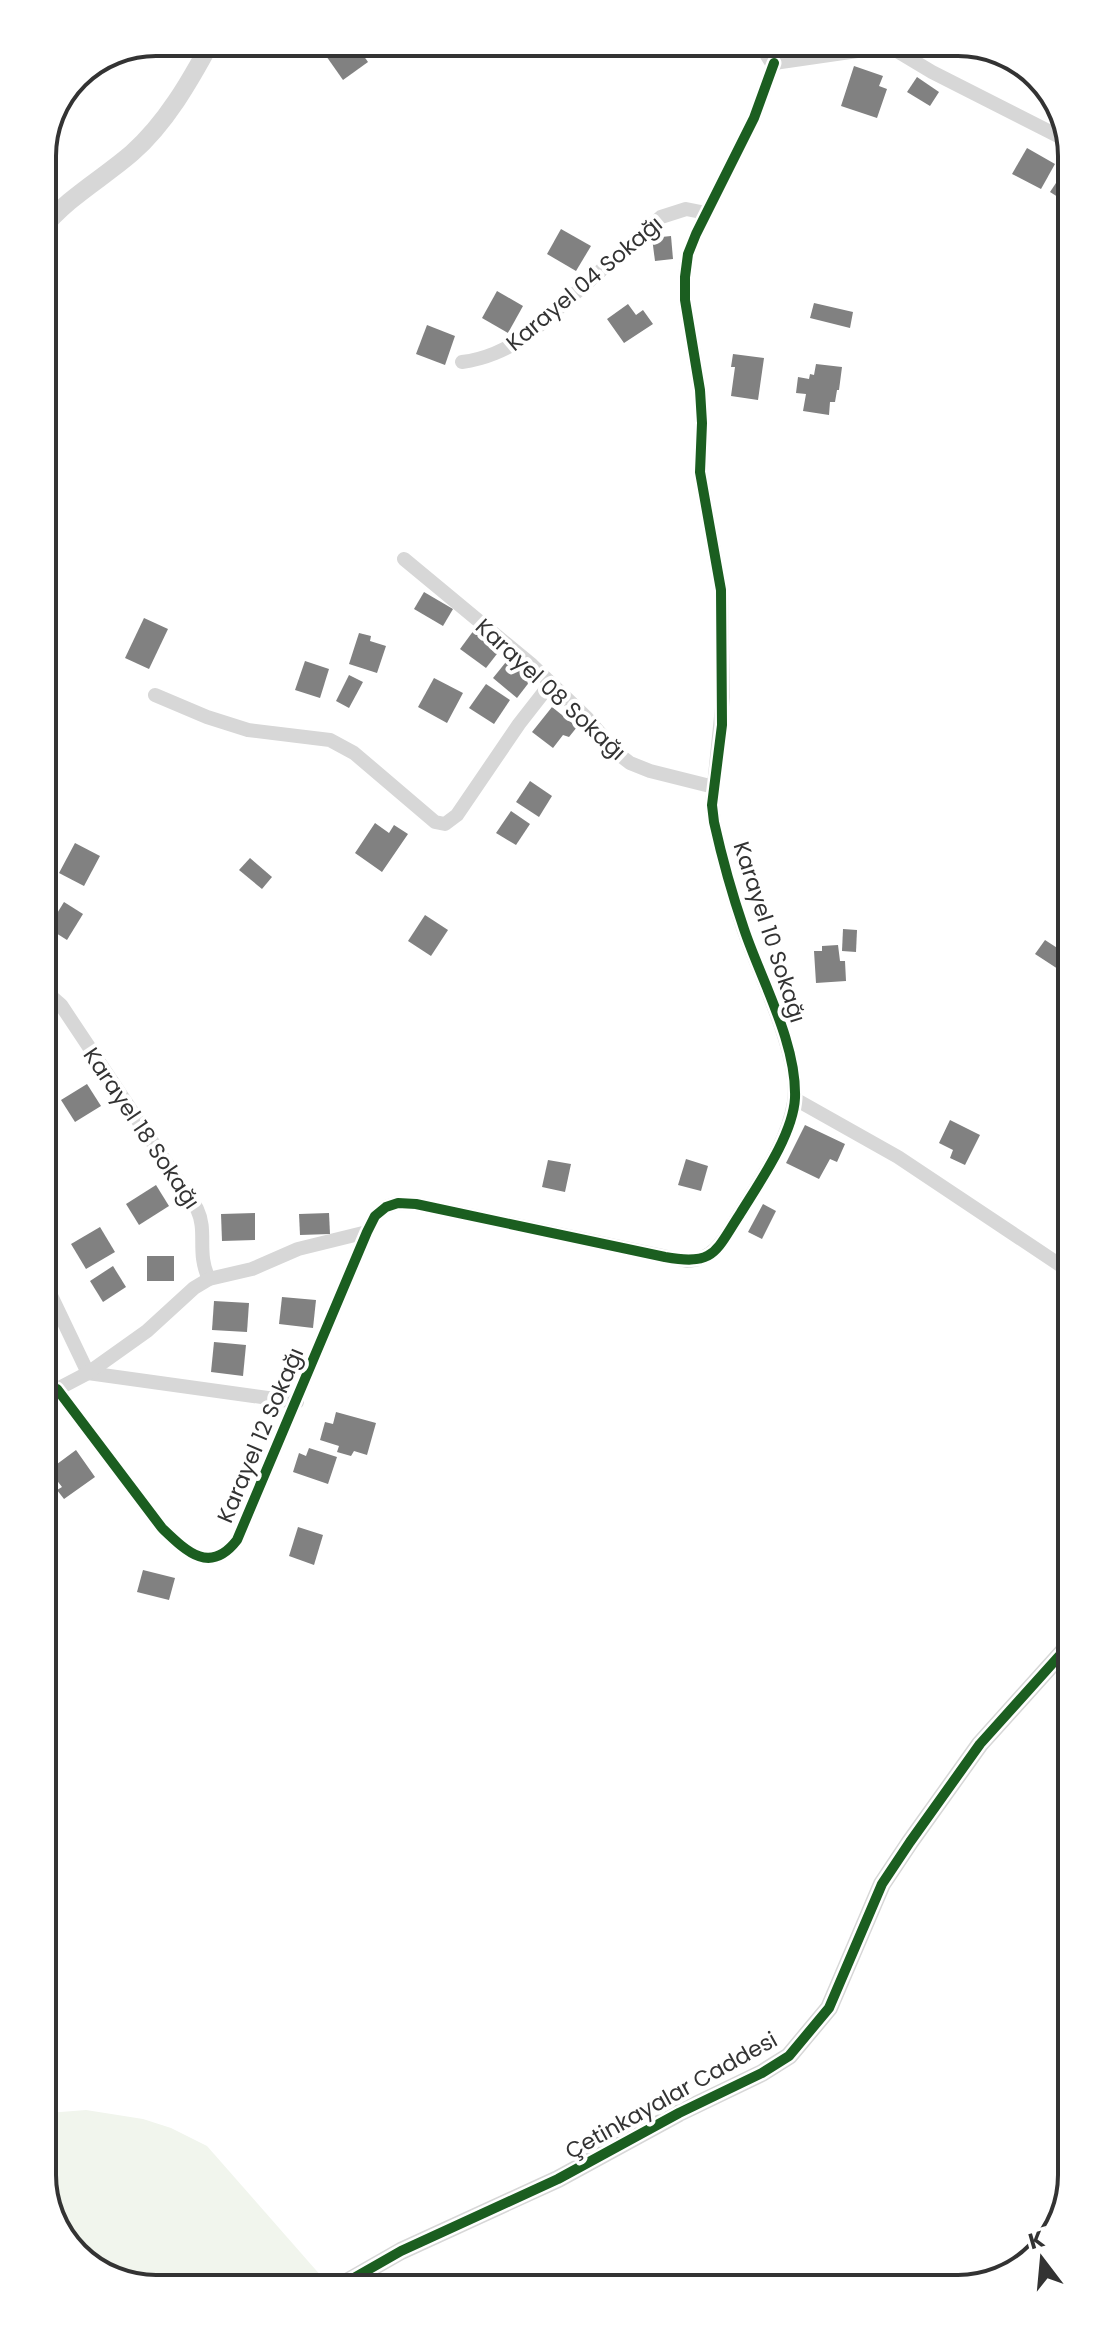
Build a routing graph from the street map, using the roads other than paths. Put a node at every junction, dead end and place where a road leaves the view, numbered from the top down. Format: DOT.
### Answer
graph roads {
  1 [pos="203,56"];
  2 [pos="770,56"];
  3 [pos="822,56"];
  4 [pos="913,56"];
  5 [pos="774,63"];
  6 [pos="1055,135"];
  7 [pos="56,212"];
  8 [pos="706,213"];
  9 [pos="462,362"];
  10 [pos="404,559"];
  11 [pos="551,683"];
  12 [pos="155,695"];
  13 [pos="714,787"];
  14 [pos="56,1001"];
  15 [pos="795,1099"];
  16 [pos="367,1232"];
  17 [pos="1058,1264"];
  18 [pos="209,1279"];
  19 [pos="56,1306"];
  20 [pos="88,1373"];
  21 [pos="56,1389"];
  22 [pos="56,1398"];
  23 [pos="297,1402"];
  24 [pos="1058,1657"];
  25 [pos="359,2275"];
  1 -- 7 [label="street"];
  2 -- 5 [label="street"];
  3 -- 5 [label="street"];
  4 -- 6 [label="street"];
  5 -- 8 [label="street, Karayel 10 Sokağı"];
  8 -- 9 [label="street, Karayel 04 Sokağı"];
  8 -- 13 [label="street, Karayel 10 Sokağı"];
  10 -- 11 [label="street, Karayel 08 Sokağı"];
  11 -- 12 [label="street"];
  11 -- 13 [label="street, Karayel 08 Sokağı"];
  13 -- 15 [label="street, Karayel 10 Sokağı"];
  14 -- 18 [label="street, Karayel 18 Sokağı"];
  15 -- 16 [label="street, Karayel 10 Sokağı"];
  15 -- 17 [label="street"];
  16 -- 18 [label="street"];
  16 -- 23 [label="street, Karayel 12 Sokağı"];
  18 -- 20 [label="street"];
  19 -- 20 [label="street"];
  20 -- 21 [label="street"];
  20 -- 23 [label="street"];
  22 -- 23 [label="street, Karayel 12 Sokağı"];
  24 -- 25 [label="street, Çetinkayalar Caddesi"];
}
